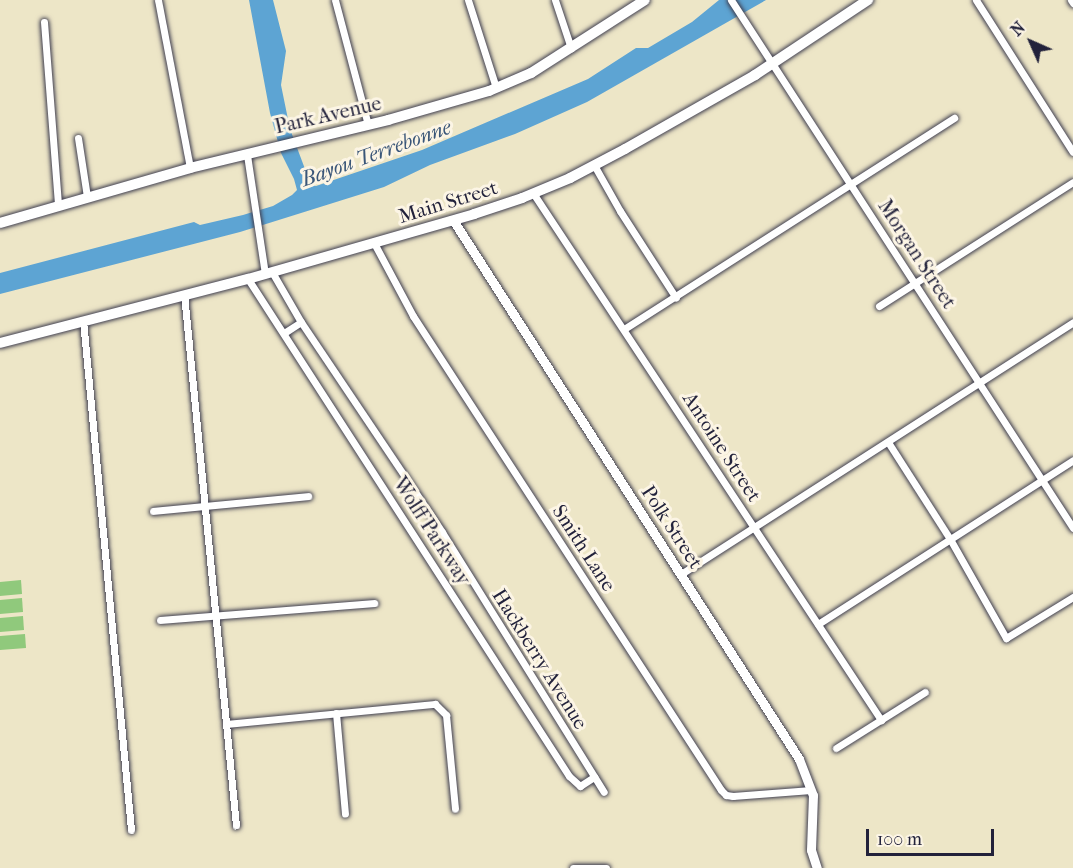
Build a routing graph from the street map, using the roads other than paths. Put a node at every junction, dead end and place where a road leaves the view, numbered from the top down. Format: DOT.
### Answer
graph roads {
  1 [pos="158,0"];
  2 [pos="335,0"];
  3 [pos="468,0"];
  4 [pos="555,0"];
  5 [pos="645,0"];
  6 [pos="731,0"];
  7 [pos="868,0"];
  8 [pos="976,0"];
  9 [pos="44,22"];
  10 [pos="571,48"];
  11 [pos="773,64"];
  12 [pos="496,88"];
  13 [pos="954,118"];
  14 [pos="369,124"];
  15 [pos="78,138"];
  16 [pos="1073,152"];
  17 [pos="247,155"];
  18 [pos="594,165"];
  19 [pos="190,168"];
  20 [pos="852,182"];
  21 [pos="1073,182"];
  22 [pos="533,193"];
  23 [pos="87,197"];
  24 [pos="58,206"];
  25 [pos="453,220"];
  26 [pos="0,223"];
  27 [pos="374,243"];
  28 [pos="269,273"];
  29 [pos="248,279"];
  30 [pos="916,282"];
  31 [pos="184,294"];
  32 [pos="676,298"];
  33 [pos="879,306"];
  34 [pos="83,320"];
  35 [pos="301,322"];
  36 [pos="1073,322"];
  37 [pos="624,329"];
  38 [pos="284,333"];
  39 [pos="0,343"];
  40 [pos="979,381"];
  41 [pos="888,442"];
  42 [pos="1073,460"];
  43 [pos="1042,480"];
  44 [pos="308,496"];
  45 [pos="205,507"];
  46 [pos="153,511"];
  47 [pos="755,527"];
  48 [pos="1073,528"];
  49 [pos="950,539"];
  50 [pos="681,574"];
  51 [pos="1073,597"];
  52 [pos="374,603"];
  53 [pos="215,615"];
  54 [pos="160,620"];
  55 [pos="818,624"];
  56 [pos="925,692"];
  57 [pos="336,713"];
  58 [pos="880,720"];
  59 [pos="226,724"];
  60 [pos="836,748"];
  61 [pos="594,777"];
  62 [pos="811,790"];
  63 [pos="604,792"];
  64 [pos="455,809"];
  65 [pos="345,814"];
  66 [pos="236,825"];
  67 [pos="131,830"];
  68 [pos="573,868"];
  69 [pos="606,868"];
  70 [pos="817,868"];
  1 -- 19 [label="street"];
  2 -- 14 [label="street"];
  3 -- 12 [label="street"];
  4 -- 10 [label="street"];
  5 -- 10 [label="main road, Park Avenue"];
  6 -- 11 [label="street, Morgan Street"];
  7 -- 11 [label="main road, Main Street"];
  8 -- 16 [label="street"];
  9 -- 24 [label="street"];
  10 -- 12 [label="main road, Park Avenue"];
  11 -- 18 [label="main road, Main Street"];
  11 -- 20 [label="street, Morgan Street"];
  12 -- 14 [label="main road, Park Avenue"];
  13 -- 20 [label="street"];
  14 -- 17 [label="main road, Park Avenue"];
  15 -- 23 [label="street"];
  17 -- 19 [label="main road, Park Avenue"];
  17 -- 28 [label="street, Hackberry Avenue"];
  18 -- 22 [label="main road, Main Street"];
  18 -- 32 [label="street"];
  19 -- 23 [label="main road, Park Avenue"];
  20 -- 30 [label="street, Morgan Street"];
  20 -- 32 [label="street"];
  21 -- 30 [label="street"];
  22 -- 25 [label="main road, Main Street"];
  22 -- 37 [label="street, Antoine Street"];
  23 -- 24 [label="main road, Park Avenue"];
  24 -- 26 [label="main road, Park Avenue"];
  25 -- 27 [label="main road, Main Street"];
  25 -- 50 [label="street, Polk Street"];
  27 -- 28 [label="main road, Main Street"];
  27 -- 62 [label="street, Smith Lane"];
  28 -- 29 [label="main road, Main Street"];
  28 -- 35 [label="street, Hackberry Avenue"];
  29 -- 31 [label="main road, Main Street"];
  29 -- 38 [label="street, Wolff Parkway"];
  30 -- 33 [label="street"];
  30 -- 40 [label="street, Morgan Street"];
  31 -- 34 [label="main road, Main Street"];
  31 -- 45 [label="street"];
  32 -- 37 [label="street"];
  34 -- 39 [label="main road, Main Street"];
  34 -- 67 [label="street"];
  35 -- 38 [label="street"];
  35 -- 61 [label="street, Hackberry Avenue"];
  36 -- 40 [label="street"];
  37 -- 47 [label="street, Antoine Street"];
  38 -- 61 [label="street, Wolff Parkway"];
  40 -- 41 [label="street"];
  40 -- 43 [label="street, Morgan Street"];
  41 -- 47 [label="street"];
  41 -- 49 [label="street"];
  42 -- 43 [label="street"];
  43 -- 48 [label="street, Morgan Street"];
  43 -- 49 [label="street"];
  44 -- 45 [label="street"];
  45 -- 46 [label="street"];
  45 -- 53 [label="street"];
  47 -- 50 [label="street"];
  47 -- 55 [label="street, Antoine Street"];
  49 -- 51 [label="street"];
  49 -- 55 [label="street"];
  50 -- 62 [label="street, Polk Street"];
  52 -- 53 [label="street"];
  53 -- 54 [label="street"];
  53 -- 59 [label="street"];
  55 -- 58 [label="street, Antoine Street"];
  56 -- 58 [label="street"];
  57 -- 59 [label="street"];
  57 -- 64 [label="street"];
  57 -- 65 [label="street"];
  58 -- 60 [label="street"];
  59 -- 66 [label="street"];
  61 -- 63 [label="street, Hackberry Avenue"];
  62 -- 70 [label="street, Polk Street"];
  68 -- 69 [label="street"];
}
